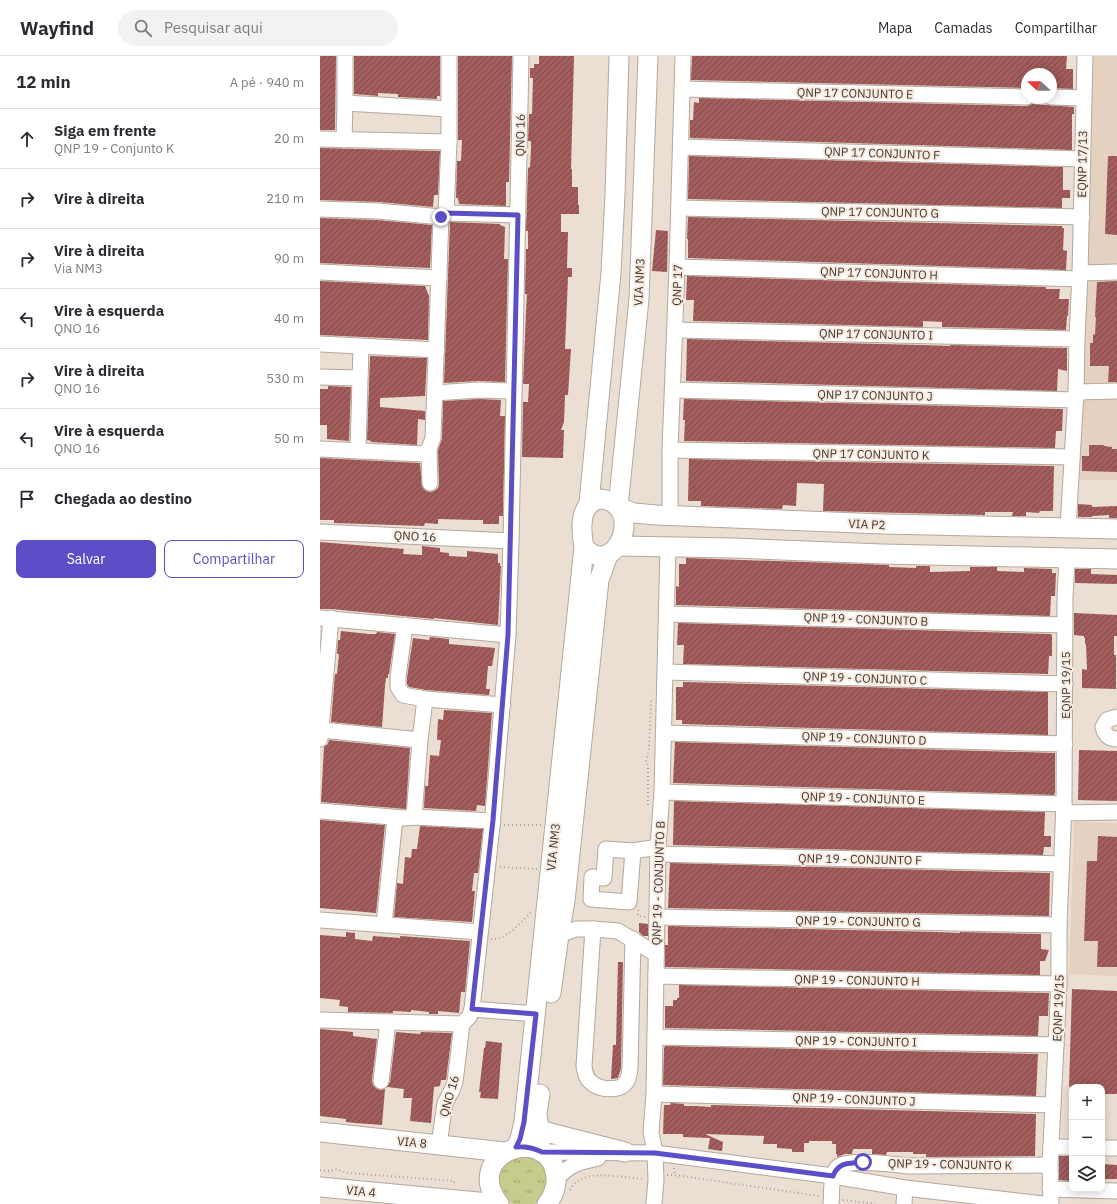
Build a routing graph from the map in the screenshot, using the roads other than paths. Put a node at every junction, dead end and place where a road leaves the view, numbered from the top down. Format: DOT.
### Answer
graph roads {
  1 [pos="344,56"];
  2 [pos="449,56"];
  3 [pos="521,56"];
  4 [pos="648,56"];
  5 [pos="683,56"];
  6 [pos="1085,56"];
  7 [pos="618,61"];
  8 [pos="682,89"];
  9 [pos="1021,96"];
  10 [pos="1057,97"];
  11 [pos="1084,98"];
  12 [pos="345,103"];
  13 [pos="449,109"];
  14 [pos="320,139"];
  15 [pos="344,140"];
  16 [pos="449,142"];
  17 [pos="681,147"];
  18 [pos="1083,158"];
  19 [pos="644,163"];
  20 [pos="615,195"];
  21 [pos="679,208"];
  22 [pos="320,209"];
  23 [pos="443,215"];
  24 [pos="518,215"];
  25 [pos="1082,217"];
  26 [pos="678,267"];
  27 [pos="320,272"];
  28 [pos="1117,272"];
  29 [pos="1080,276"];
  30 [pos="439,278"];
  31 [pos="639,299"];
  32 [pos="675,330"];
  33 [pos="1077,339"];
  34 [pos="320,344"];
  35 [pos="361,346"];
  36 [pos="437,350"];
  37 [pos="320,377"];
  38 [pos="359,378"];
  39 [pos="673,390"];
  40 [pos="514,391"];
  41 [pos="1117,392"];
  42 [pos="435,393"];
  43 [pos="1076,396"];
  44 [pos="320,449"];
  45 [pos="429,449"];
  46 [pos="670,450"];
  47 [pos="358,451"];
  48 [pos="1072,457"];
  49 [pos="430,483"];
  50 [pos="589,503"];
  51 [pos="618,507"];
  52 [pos="670,515"];
  53 [pos="893,525"];
  54 [pos="1068,528"];
  55 [pos="1117,529"];
  56 [pos="320,532"];
  57 [pos="511,541"];
  58 [pos="584,547"];
  59 [pos="668,547"];
  60 [pos="613,551"];
  61 [pos="882,554"];
  62 [pos="901,554"];
  63 [pos="1067,558"];
  64 [pos="1117,559"];
  65 [pos="667,614"];
  66 [pos="325,618"];
  67 [pos="405,625"];
  68 [pos="1065,625"];
  69 [pos="508,635"];
  70 [pos="666,672"];
  71 [pos="323,682"];
  72 [pos="1064,684"];
  73 [pos="425,699"];
  74 [pos="503,705"];
  75 [pos="1117,717"];
  76 [pos="664,733"];
  77 [pos="321,735"];
  78 [pos="1117,739"];
  79 [pos="420,740"];
  80 [pos="1064,744"];
  81 [pos="662,792"];
  82 [pos="1064,808"];
  83 [pos="320,811"];
  84 [pos="1117,812"];
  85 [pos="414,817"];
  86 [pos="395,818"];
  87 [pos="492,823"];
  88 [pos="658,850"];
  89 [pos="633,851"];
  90 [pos="1062,864"];
  91 [pos="657,917"];
  92 [pos="320,920"];
  93 [pos="384,924"];
  94 [pos="1059,925"];
  95 [pos="593,929"];
  96 [pos="480,935"];
  97 [pos="559,935"];
  98 [pos="633,939"];
  99 [pos="656,954"];
  100 [pos="656,976"];
  101 [pos="1059,984"];
  102 [pos="472,1009"];
  103 [pos="536,1014"];
  104 [pos="320,1020"];
  105 [pos="388,1022"];
  106 [pos="462,1024"];
  107 [pos="655,1036"];
  108 [pos="1056,1045"];
  109 [pos="381,1081"];
  110 [pos="654,1094"];
  111 [pos="1053,1104"];
  112 [pos="538,1129"];
  113 [pos="320,1132"];
  114 [pos="439,1145"];
  115 [pos="1051,1147"];
  116 [pos="1069,1147"];
  117 [pos="1105,1148"];
  118 [pos="1117,1148"];
  119 [pos="510,1150"];
  120 [pos="542,1152"];
  121 [pos="625,1152"];
  122 [pos="655,1153"];
  123 [pos="1050,1165"];
  124 [pos="833,1176"];
  125 [pos="562,1186"];
  126 [pos="320,1187"];
  127 [pos="906,1188"];
  128 [pos="1050,1189"];
  129 [pos="1117,1191"];
  130 [pos="411,1200"];
  131 [pos="831,1201"];
  132 [pos="978,1201"];
  133 [pos="499,1204"];
  134 [pos="547,1204"];
  135 [pos="654,1204"];
  136 [pos="904,1204"];
  137 [pos="1043,1204"];
  138 [pos="1051,1204"];
  1 -- 12 [label="street"];
  2 -- 13 [label="street"];
  3 -- 24 [label="street, QNO 16"];
  4 -- 19 [label="main road, VIA NM3"];
  5 -- 8 [label="street, QNP 17"];
  6 -- 11 [label="street, EQNP 17/13"];
  7 -- 19 [label="main road"];
  7 -- 20 [label="main road"];
  8 -- 9 [label="street, QNP 17 CONJUNTO E"];
  8 -- 17 [label="street, QNP 17"];
  10 -- 11 [label="street"];
  11 -- 18 [label="street, EQNP 17/13"];
  12 -- 13 [label="street"];
  12 -- 15 [label="street"];
  13 -- 16 [label="street"];
  14 -- 15 [label="street"];
  15 -- 16 [label="street"];
  16 -- 23 [label="street"];
  17 -- 18 [label="street, QNP 17 CONJUNTO F"];
  17 -- 21 [label="street, QNP 17"];
  18 -- 25 [label="street, EQNP 17/13"];
  19 -- 31 [label="main road, VIA NM3"];
  20 -- 31 [label="main road"];
  20 -- 50 [label="main road"];
  21 -- 25 [label="street, QNP 17 CONJUNTO G"];
  21 -- 26 [label="street, QNP 17"];
  22 -- 23 [label="street"];
  23 -- 24 [label="street"];
  23 -- 30 [label="street"];
  24 -- 40 [label="street, QNO 16"];
  25 -- 29 [label="street, EQNP 17/13"];
  26 -- 29 [label="street, QNP 17 CONJUNTO H"];
  26 -- 32 [label="street, QNP 17"];
  27 -- 30 [label="street"];
  28 -- 29 [label="street"];
  29 -- 33 [label="street, EQNP 17/13"];
  30 -- 36 [label="street"];
  31 -- 51 [label="main road, VIA NM3"];
  32 -- 33 [label="street, QNP 17 CONJUNTO I"];
  32 -- 39 [label="street, QNP 17"];
  33 -- 43 [label="street, EQNP 17/13"];
  34 -- 35 [label="street"];
  35 -- 36 [label="street"];
  35 -- 38 [label="street"];
  36 -- 42 [label="street"];
  37 -- 38 [label="street"];
  38 -- 47 [label="street"];
  39 -- 43 [label="street, QNP 17 CONJUNTO J"];
  39 -- 46 [label="street, QNP 17"];
  40 -- 42 [label="street"];
  40 -- 57 [label="street, QNO 16"];
  41 -- 43 [label="street"];
  42 -- 45 [label="street"];
  43 -- 48 [label="street, EQNP 17/13"];
  44 -- 47 [label="street"];
  45 -- 47 [label="street"];
  45 -- 49 [label="street"];
  46 -- 48 [label="street, QNP 17 CONJUNTO K"];
  46 -- 52 [label="street, QNP 17"];
  48 -- 54 [label="street, EQNP 17/13"];
  50 -- 51 [label="main road"];
  50 -- 58 [label="main road"];
  51 -- 52 [label="main road, VIA P2"];
  51 -- 60 [label="main road"];
  52 -- 53 [label="main road, VIA P2"];
  53 -- 54 [label="main road, VIA P2"];
  53 -- 61 [label="main road"];
  53 -- 62 [label="main road"];
  54 -- 55 [label="main road, VIA P2"];
  56 -- 57 [label="street, QNO 16"];
  57 -- 69 [label="street, QNO 16"];
  58 -- 60 [label="main road"];
  58 -- 103 [label="main road, VIA NM3"];
  59 -- 60 [label="main road"];
  59 -- 61 [label="main road"];
  59 -- 65 [label="street, QNP 19 - CONJUNTO B"];
  60 -- 97 [label="main road, VIA NM3"];
  61 -- 62 [label="main road"];
  62 -- 63 [label="main road"];
  63 -- 64 [label="main road"];
  63 -- 68 [label="street, EQNP 19/15"];
  65 -- 68 [label="street, QNP 19 - CONJUNTO B"];
  65 -- 70 [label="street, QNP 19 - CONJUNTO B"];
  66 -- 67 [label="street"];
  66 -- 71 [label="street"];
  67 -- 69 [label="street"];
  67 -- 73 [label="street"];
  68 -- 72 [label="street, EQNP 19/15"];
  69 -- 74 [label="street, QNO 16"];
  70 -- 72 [label="street, QNP 19 - CONJUNTO C"];
  70 -- 76 [label="street, QNP 19 - CONJUNTO B"];
  71 -- 77 [label="street"];
  72 -- 80 [label="street, EQNP 19/15"];
  73 -- 74 [label="street"];
  73 -- 79 [label="street"];
  74 -- 87 [label="street, QNO 16"];
  75 -- 78 [label="street"];
  76 -- 80 [label="street, QNP 19 - CONJUNTO D"];
  76 -- 81 [label="street, QNP 19 - CONJUNTO B"];
  77 -- 79 [label="street"];
  79 -- 85 [label="street"];
  80 -- 82 [label="street, EQNP 19/15"];
  81 -- 82 [label="street, QNP 19 - CONJUNTO E"];
  81 -- 88 [label="street, QNP 19 - CONJUNTO B"];
  82 -- 84 [label="street"];
  82 -- 90 [label="street, EQNP 19/15"];
  83 -- 86 [label="street"];
  85 -- 86 [label="street"];
  85 -- 87 [label="street"];
  86 -- 93 [label="street"];
  87 -- 96 [label="street, QNO 16"];
  88 -- 89 [label="street, QNP 19 - CONJUNTO F"];
  88 -- 90 [label="street, QNP 19 - CONJUNTO F"];
  88 -- 91 [label="street, QNP 19 - CONJUNTO B"];
  90 -- 94 [label="street, EQNP 19/15"];
  91 -- 94 [label="street, QNP 19 - CONJUNTO G"];
  91 -- 99 [label="street, QNP 19 - CONJUNTO B"];
  92 -- 93 [label="street"];
  93 -- 96 [label="street"];
  94 -- 101 [label="street, EQNP 19/15"];
  95 -- 97 [label="street"];
  95 -- 98 [label="street"];
  95 -- 98 [label="street"];
  96 -- 102 [label="street, QNO 16"];
  97 -- 112 [label="main road, VIA NM3"];
  98 -- 99 [label="street"];
  99 -- 100 [label="street, QNP 19 - CONJUNTO B"];
  100 -- 101 [label="street, QNP 19 - CONJUNTO H"];
  100 -- 107 [label="street, QNP 19 - CONJUNTO B"];
  101 -- 108 [label="street, EQNP 19/15"];
  102 -- 103 [label="street"];
  102 -- 106 [label="street, QNO 16"];
  103 -- 119 [label="main road, VIA NM3"];
  104 -- 105 [label="street"];
  105 -- 106 [label="street"];
  105 -- 109 [label="street"];
  106 -- 114 [label="street, QNO 16"];
  107 -- 108 [label="street, QNP 19 - CONJUNTO I"];
  107 -- 110 [label="street, QNP 19 - CONJUNTO B"];
  108 -- 111 [label="street, EQNP 19/15"];
  110 -- 111 [label="street, QNP 19 - CONJUNTO J"];
  110 -- 122 [label="street, QNP 19 - CONJUNTO B"];
  111 -- 115 [label="street, EQNP 19/15"];
  112 -- 120 [label="main road, VIA NM3"];
  112 -- 121 [label="main road"];
  113 -- 114 [label="main road, VIA 8"];
  114 -- 119 [label="main road, VIA 8"];
  115 -- 116 [label="street"];
  115 -- 123 [label="street, EQNP 19/15"];
  117 -- 118 [label="street"];
  119 -- 120 [label="main road, VIA 8"];
  119 -- 133 [label="main road, VIA NM3"];
  120 -- 121 [label="street"];
  120 -- 125 [label="main road"];
  121 -- 122 [label="street"];
  121 -- 125 [label="street"];
  122 -- 124 [label="street"];
  122 -- 135 [label="street, QNP 19 - CONJUNTO B"];
  123 -- 124 [label="street, QNP 19 - CONJUNTO K"];
  123 -- 128 [label="street, EQNP 19/15"];
  124 -- 127 [label="street"];
  124 -- 131 [label="street"];
  125 -- 134 [label="main road"];
  126 -- 130 [label="main road, VIA 4"];
  127 -- 132 [label="street"];
  127 -- 136 [label="street"];
  128 -- 129 [label="street"];
  128 -- 138 [label="street, EQNP 19/15"];
  130 -- 133 [label="main road, VIA 4"];
  132 -- 137 [label="street"];
}
